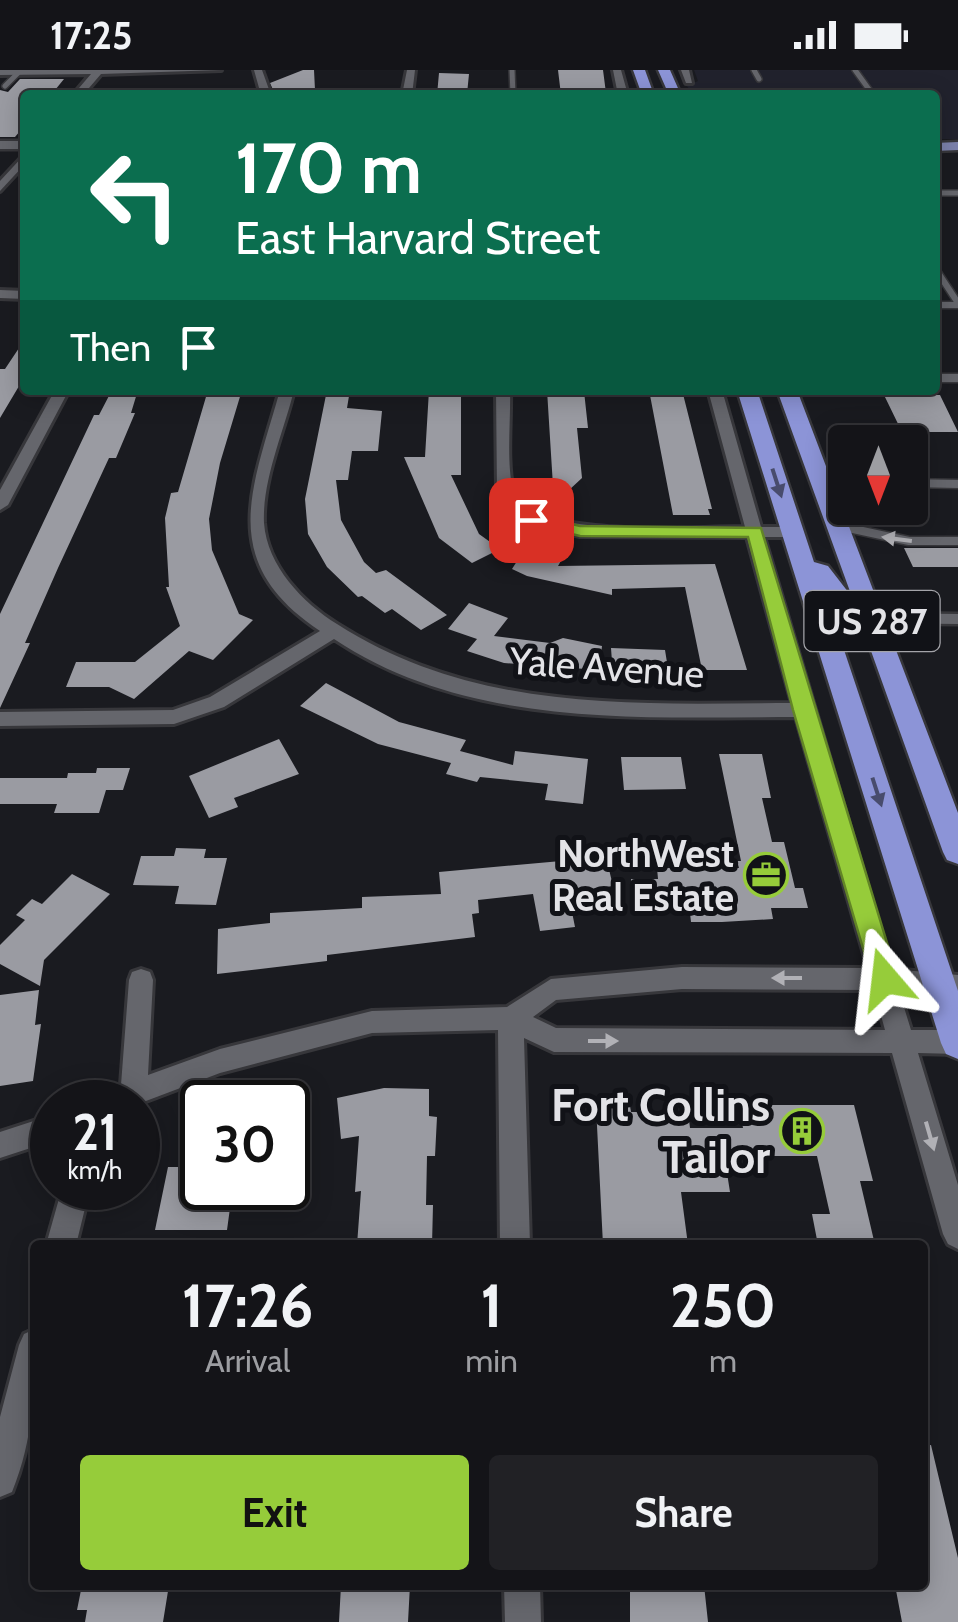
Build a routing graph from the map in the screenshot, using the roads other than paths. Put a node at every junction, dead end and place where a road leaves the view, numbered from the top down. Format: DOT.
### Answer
graph roads {
  1 [pos="217,70"];
  2 [pos="652,70"];
  3 [pos="685,70"];
  4 [pos="754,70"];
  5 [pos="98,71"];
  6 [pos="0,72"];
  7 [pos="20,72"];
  8 [pos="665,74"];
  9 [pos="758,79"];
  10 [pos="689,81"];
  11 [pos="4,86"];
  12 [pos="696,90"];
  13 [pos="20,163"];
  14 [pos="0,188"];
  15 [pos="940,276"];
  16 [pos="940,286"];
  17 [pos="947,286"];
  18 [pos="958,304"];
  19 [pos="59,395"];
  20 [pos="285,395"];
  21 [pos="503,395"];
  22 [pos="716,395"];
  23 [pos="749,395"];
  24 [pos="789,395"];
  25 [pos="828,474"];
  26 [pos="928,484"];
  27 [pos="958,484"];
  28 [pos="0,505"];
  29 [pos="838,526"];
  30 [pos="755,532"];
  31 [pos="793,532"];
  32 [pos="958,541"];
  33 [pos="804,568"];
  34 [pos="871,618"];
  35 [pos="958,619"];
  36 [pos="332,632"];
  37 [pos="804,710"];
  38 [pos="0,719"];
  39 [pos="958,852"];
  40 [pos="885,979"];
  41 [pos="141,980"];
  42 [pos="949,986"];
  43 [pos="510,1018"];
  44 [pos="904,1042"];
  45 [pos="958,1042"];
  46 [pos="124,1080"];
  47 [pos="160,1083"];
  48 [pos="30,1135"];
  49 [pos="0,1145"];
  50 [pos="70,1210"];
  51 [pos="958,1234"];
  52 [pos="62,1240"];
  53 [pos="515,1240"];
  54 [pos="30,1363"];
  55 [pos="0,1480"];
  56 [pos="522,1590"];
  57 [pos="523,1622"];
  1 -- 5 [label="street"];
  2 -- 8 [label="highway"];
  3 -- 10 [label="street"];
  4 -- 9 [label="lane"];
  5 -- 7 [label="street"];
  6 -- 7 [label="street"];
  7 -- 11 [label="lane"];
  10 -- 12 [label="lane"];
  13 -- 14 [label="street"];
  15 -- 17 [label="lane"];
  16 -- 17 [label="lane"];
  17 -- 18 [label="lane"];
  19 -- 28 [label="street"];
  20 -- 36 [label="street, Yale Avenue"];
  21 -- 30 [label="street"];
  22 -- 30 [label="street"];
  23 -- 31 [label="highway, US 287, one-way"];
  24 -- 25 [label="highway, US 287"];
  26 -- 27 [label="lane"];
  32 -- 29 [label="lane, one-way"];
  29 -- 34 [label="highway, US 287"];
  30 -- 31 [label="street"];
  30 -- 37 [label="street"];
  31 -- 33 [label="highway, US 287"];
  33 -- 34 [label="highway"];
  33 -- 42 [label="highway, US 287, one-way"];
  34 -- 35 [label="lane"];
  34 -- 39 [label="highway, US 287"];
  36 -- 37 [label="street, Yale Avenue"];
  36 -- 38 [label="street"];
  37 -- 40 [label="street"];
  40 -- 42 [label="street"];
  40 -- 43 [label="street, one-way"];
  40 -- 44 [label="street"];
  41 -- 46 [label="street"];
  42 -- 45 [label="highway, US 287"];
  43 -- 44 [label="street, one-way"];
  43 -- 47 [label="street"];
  43 -- 53 [label="street"];
  44 -- 45 [label="street"];
  44 -- 51 [label="street, one-way"];
  48 -- 49 [label="street"];
  50 -- 52 [label="street"];
  54 -- 55 [label="street"];
  56 -- 57 [label="street"];
}
